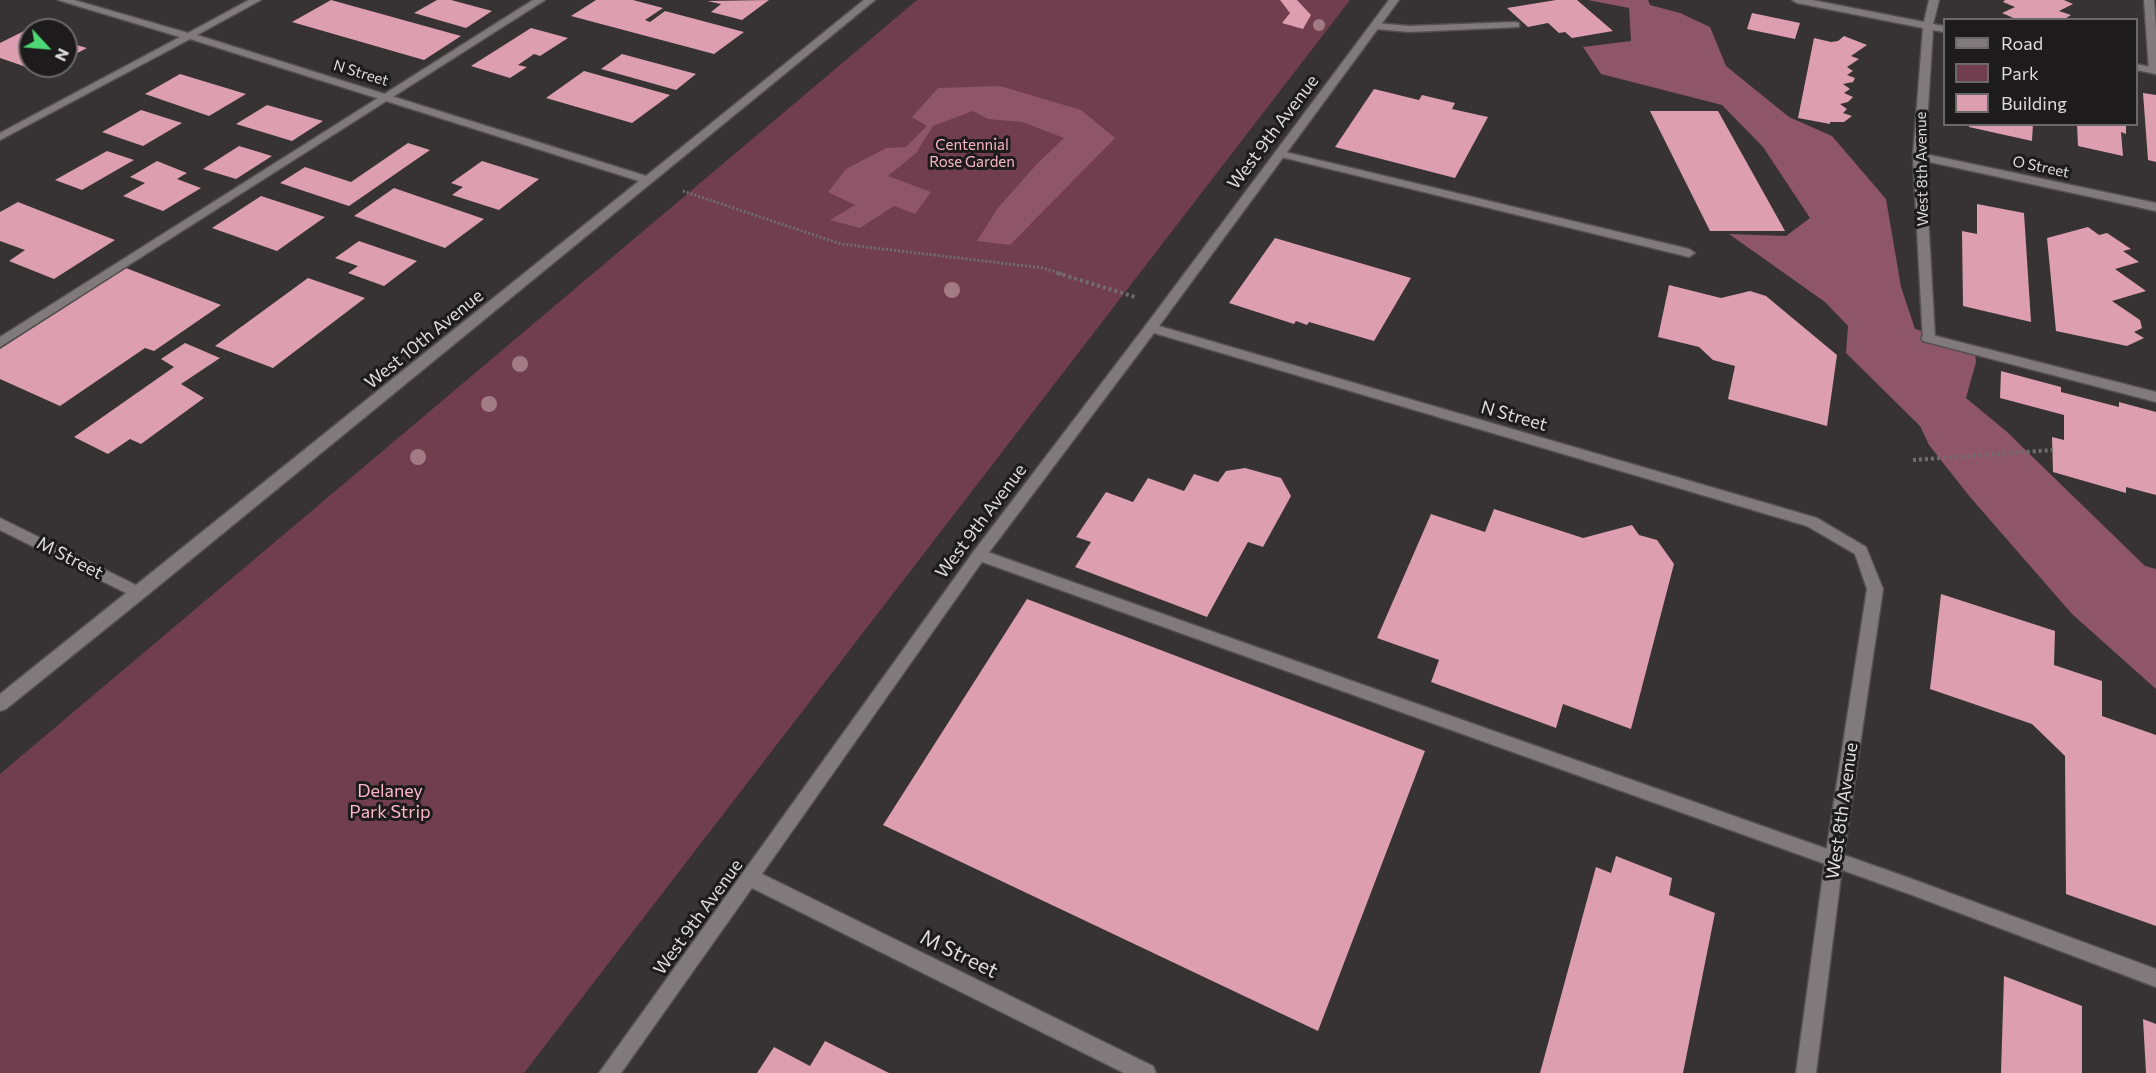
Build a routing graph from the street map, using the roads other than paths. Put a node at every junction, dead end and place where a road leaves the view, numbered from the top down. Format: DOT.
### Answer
graph roads {
  1 [pos="63,0"];
  2 [pos="256,0"];
  3 [pos="540,0"];
  4 [pos="870,0"];
  5 [pos="1394,0"];
  6 [pos="1797,0"];
  7 [pos="1934,0"];
  8 [pos="2149,0"];
  9 [pos="1515,25"];
  10 [pos="1928,25"];
  11 [pos="1377,26"];
  12 [pos="1943,29"];
  13 [pos="189,36"];
  14 [pos="2138,68"];
  15 [pos="2155,71"];
  16 [pos="387,98"];
  17 [pos="0,137"];
  18 [pos="1281,154"];
  19 [pos="1919,156"];
  20 [pos="648,180"];
  21 [pos="2156,207"];
  22 [pos="1689,252"];
  23 [pos="1151,328"];
  24 [pos="0,343"];
  25 [pos="2156,397"];
  26 [pos="0,524"];
  27 [pos="1861,551"];
  28 [pos="979,555"];
  29 [pos="139,593"];
  30 [pos="0,704"];
  31 [pos="1834,860"];
  32 [pos="751,878"];
  33 [pos="2156,978"];
  34 [pos="609,1073"];
  35 [pos="1146,1073"];
  36 [pos="1806,1073"];
  1 -- 13 [label="street, N Street"];
  2 -- 13 [label="street"];
  3 -- 16 [label="street"];
  4 -- 20 [label="street, West 10th Avenue"];
  5 -- 11 [label="street, West 9th Avenue"];
  6 -- 10 [label="street"];
  7 -- 10 [label="street, West 8th Avenue"];
  8 -- 15 [label="street"];
  9 -- 11 [label="street"];
  10 -- 12 [label="street"];
  10 -- 19 [label="street, West 8th Avenue"];
  11 -- 18 [label="street, West 9th Avenue"];
  13 -- 16 [label="street, N Street"];
  13 -- 17 [label="street"];
  14 -- 15 [label="street"];
  16 -- 20 [label="street, N Street"];
  16 -- 24 [label="street"];
  18 -- 22 [label="street"];
  18 -- 23 [label="street, West 9th Avenue"];
  19 -- 21 [label="street, O Street"];
  19 -- 25 [label="street, West 8th Avenue"];
  20 -- 29 [label="street, West 10th Avenue"];
  23 -- 27 [label="street, N Street"];
  23 -- 28 [label="street, West 9th Avenue"];
  26 -- 29 [label="street, M Street"];
  27 -- 31 [label="street, West 8th Avenue"];
  28 -- 31 [label="street"];
  28 -- 32 [label="street, West 9th Avenue"];
  29 -- 30 [label="street, West 10th Avenue"];
  31 -- 33 [label="street"];
  31 -- 36 [label="street, West 8th Avenue"];
  32 -- 34 [label="street, West 9th Avenue"];
  32 -- 35 [label="street, M Street"];
}
